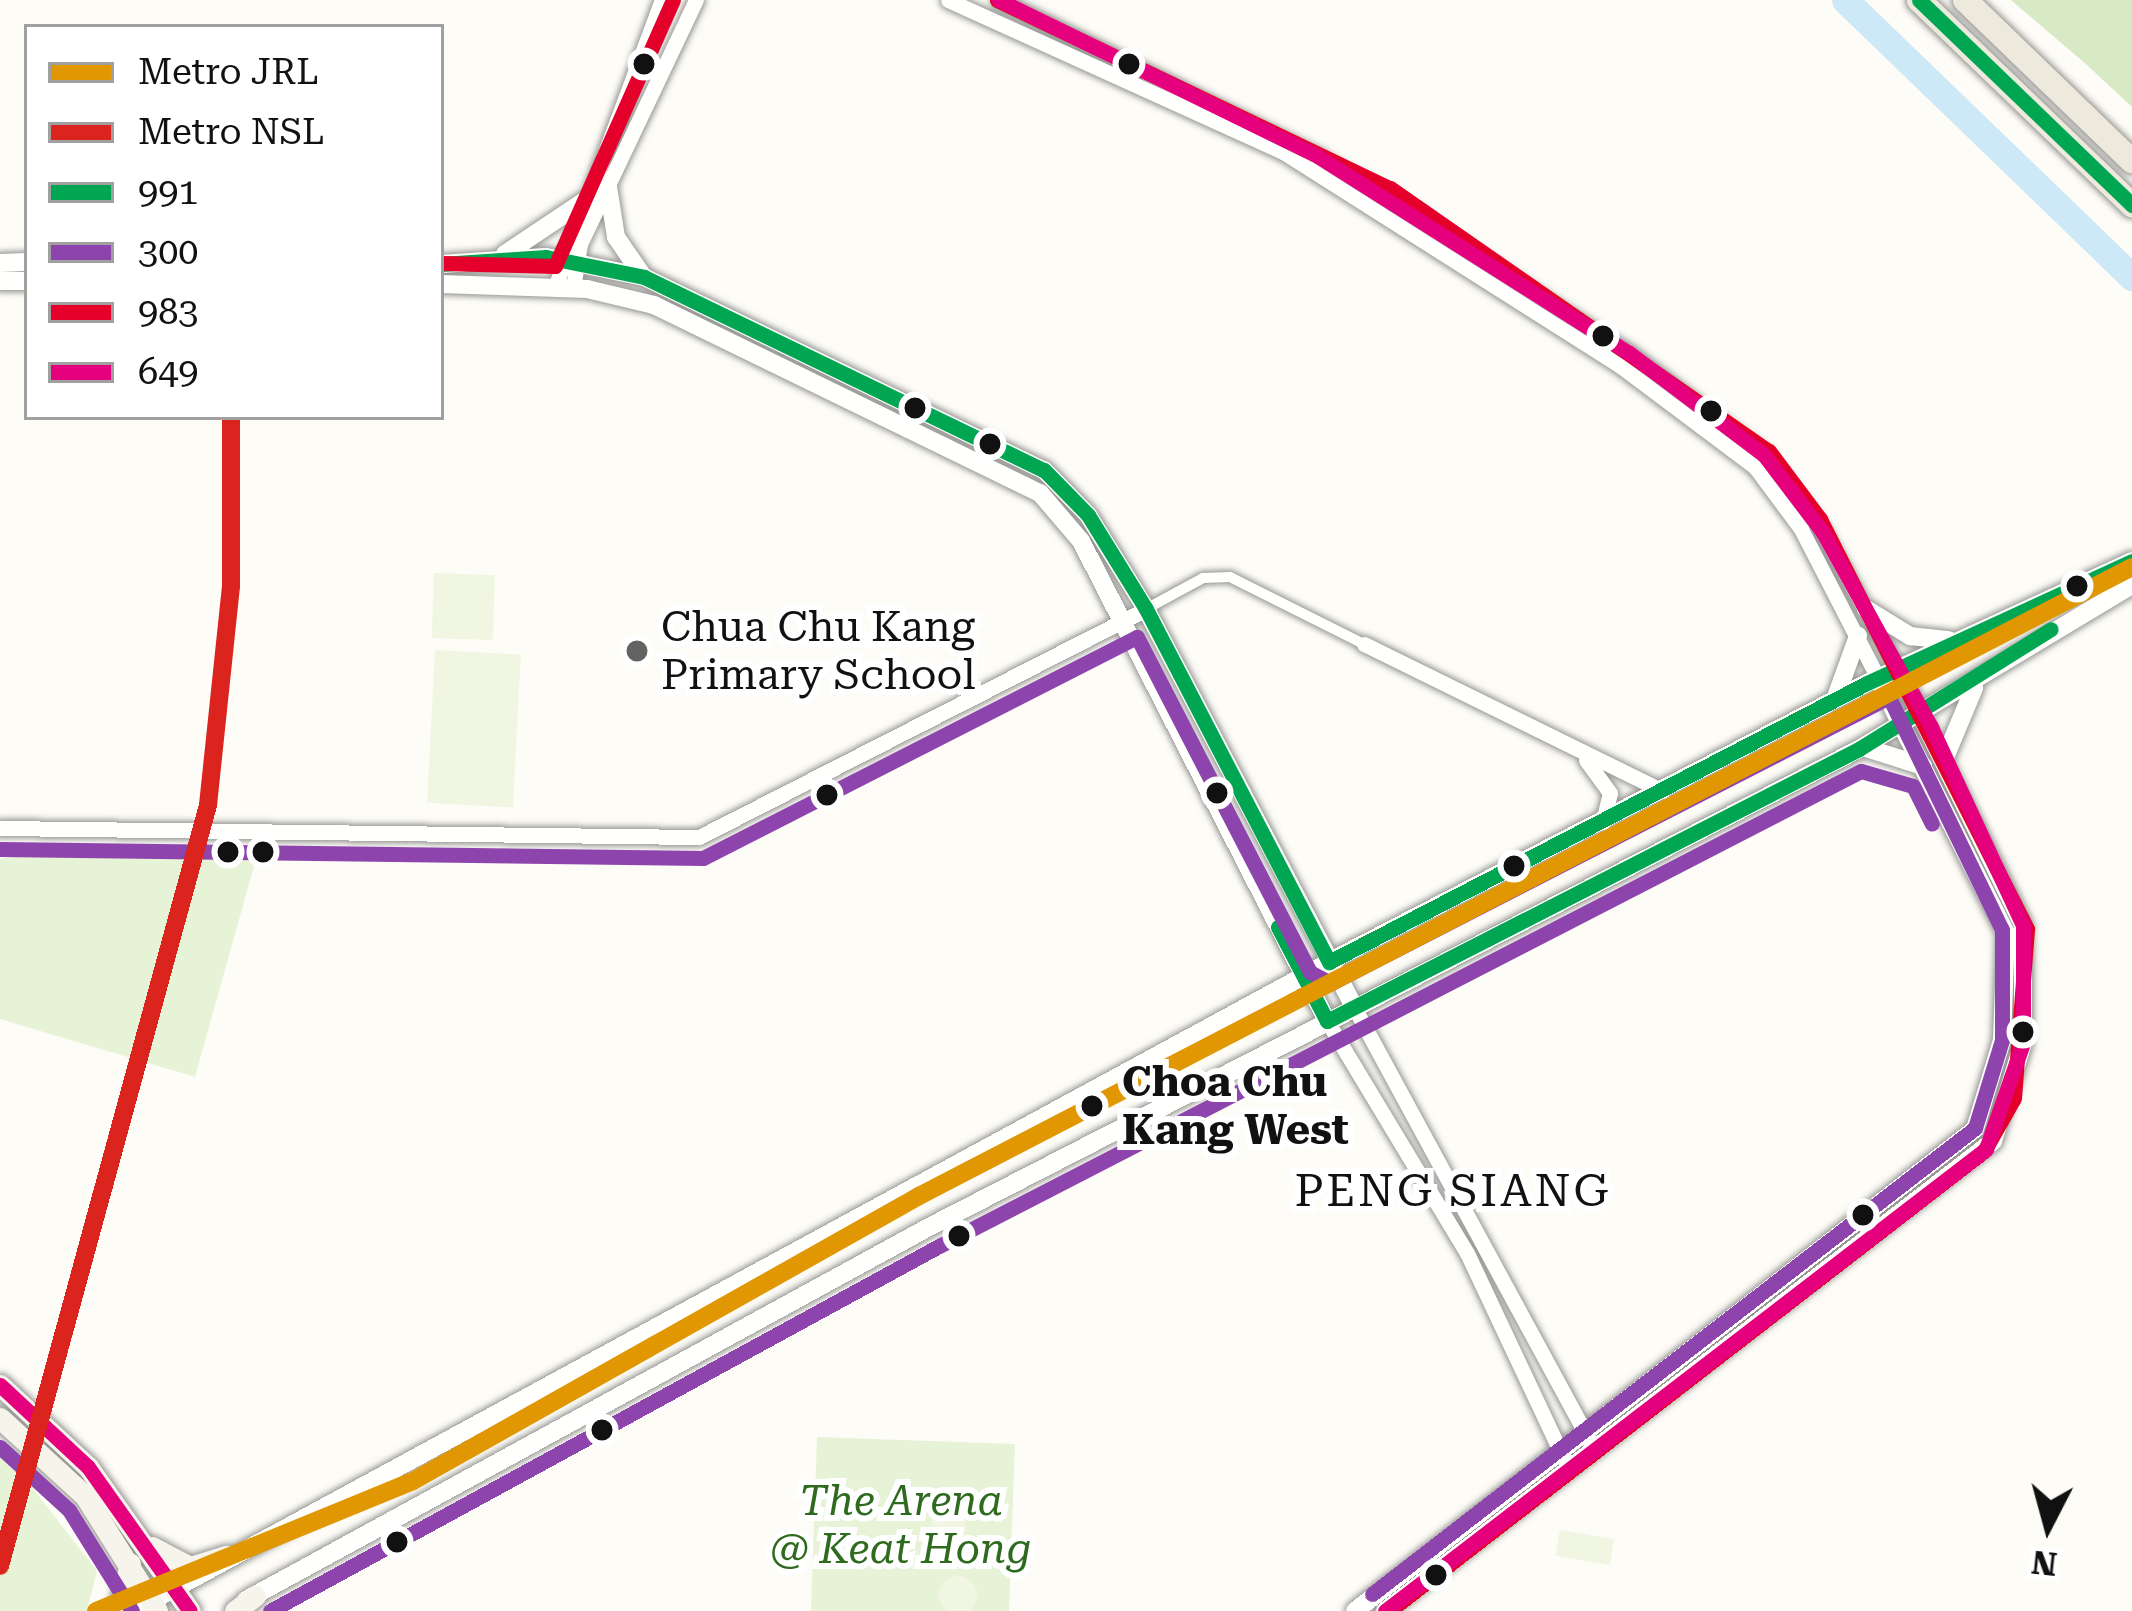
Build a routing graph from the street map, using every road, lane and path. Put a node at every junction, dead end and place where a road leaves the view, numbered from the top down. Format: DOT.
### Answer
graph roads {
  1 [pos="662,0"];
  2 [pos="696,0"];
  3 [pos="948,0"];
  4 [pos="999,0"];
  5 [pos="1919,0"];
  6 [pos="1965,0"];
  7 [pos="1244,126"];
  8 [pos="2132,161"];
  9 [pos="608,187"];
  10 [pos="583,202"];
  11 [pos="2132,205"];
  12 [pos="566,259"];
  13 [pos="490,261"];
  14 [pos="444,265"];
  15 [pos="644,277"];
  16 [pos="448,284"];
  17 [pos="564,287"];
  18 [pos="1833,550"];
  19 [pos="1818,560"];
  20 [pos="2132,561"];
  21 [pos="2132,585"];
  22 [pos="1146,609"];
  23 [pos="1866,609"];
  24 [pos="1118,624"];
  25 [pos="1858,636"];
  26 [pos="1957,640"];
  27 [pos="1364,644"];
  28 [pos="1898,669"];
  29 [pos="1878,678"];
  30 [pos="1976,684"];
  31 [pos="1814,711"];
  32 [pos="1923,712"];
  33 [pos="1903,724"];
  34 [pos="1858,749"];
  35 [pos="1575,750"];
  36 [pos="1946,755"];
  37 [pos="1927,768"];
  38 [pos="1666,792"];
  39 [pos="0,827"];
  40 [pos="1595,831"];
  41 [pos="1329,962"];
  42 [pos="1303,975"];
  43 [pos="1354,1007"];
  44 [pos="1327,1021"];
  45 [pos="0,1385"];
  46 [pos="0,1418"];
  47 [pos="1584,1431"];
  48 [pos="1594,1449"];
  49 [pos="1564,1461"];
  50 [pos="147,1544"];
  51 [pos="226,1556"];
  52 [pos="130,1563"];
  53 [pos="176,1586"];
  54 [pos="255,1596"];
  55 [pos="147,1608"];
  56 [pos="119,1611"];
  57 [pos="190,1611"];
  58 [pos="226,1611"];
  59 [pos="235,1611"];
  60 [pos="1355,1611"];
  61 [pos="1385,1611"];
  1 -- 10 [label="street"];
  2 -- 9 [label="street"];
  3 -- 7 [label="street"];
  4 -- 7 [label="street"];
  5 -- 11 [label="main road"];
  6 -- 8 [label="main road"];
  7 -- 18 [label="street"];
  7 -- 19 [label="street"];
  9 -- 12 [label="street"];
  9 -- 15 [label="street"];
  10 -- 12 [label="street"];
  10 -- 13 [label="street"];
  12 -- 13 [label="street"];
  12 -- 15 [label="street"];
  12 -- 17 [label="street"];
  13 -- 14 [label="street"];
  15 -- 22 [label="street"];
  16 -- 17 [label="street"];
  17 -- 24 [label="street"];
  18 -- 19 [label="street"];
  18 -- 23 [label="street"];
  19 -- 25 [label="street"];
  20 -- 26 [label="street"];
  21 -- 30 [label="street"];
  22 -- 24 [label="street"];
  22 -- 27 [label="street"];
  22 -- 41 [label="street"];
  23 -- 26 [label="street"];
  23 -- 28 [label="street"];
  24 -- 39 [label="street"];
  24 -- 42 [label="street"];
  25 -- 29 [label="street"];
  25 -- 31 [label="street"];
  26 -- 28 [label="street"];
  27 -- 35 [label="street"];
  28 -- 29 [label="street"];
  28 -- 32 [label="street"];
  29 -- 31 [label="street"];
  29 -- 33 [label="street"];
  30 -- 32 [label="street"];
  30 -- 36 [label="street"];
  31 -- 38 [label="street"];
  32 -- 33 [label="street"];
  32 -- 36 [label="street"];
  33 -- 34 [label="street"];
  33 -- 37 [label="street"];
  34 -- 37 [label="street"];
  34 -- 43 [label="street"];
  35 -- 38 [label="street"];
  35 -- 40 [label="street"];
  36 -- 48 [label="street"];
  37 -- 47 [label="street"];
  38 -- 40 [label="street"];
  40 -- 41 [label="street"];
  41 -- 42 [label="street"];
  41 -- 43 [label="street"];
  42 -- 44 [label="street"];
  42 -- 51 [label="street"];
  43 -- 44 [label="street"];
  43 -- 47 [label="street"];
  44 -- 49 [label="street"];
  44 -- 54 [label="street"];
  45 -- 50 [label="main road"];
  46 -- 52 [label="main road"];
  47 -- 48 [label="street"];
  47 -- 49 [label="street"];
  48 -- 49 [label="street"];
  49 -- 60 [label="street"];
  49 -- 61 [label="street"];
  50 -- 51 [label="main road"];
  50 -- 53 [label="main road"];
  51 -- 53 [label="street"];
  52 -- 55 [label="main road"];
  52 -- 56 [label="main road"];
  53 -- 55 [label="street"];
  53 -- 57 [label="main road"];
  54 -- 58 [label="street"];
  54 -- 59 [label="main road"];
}
